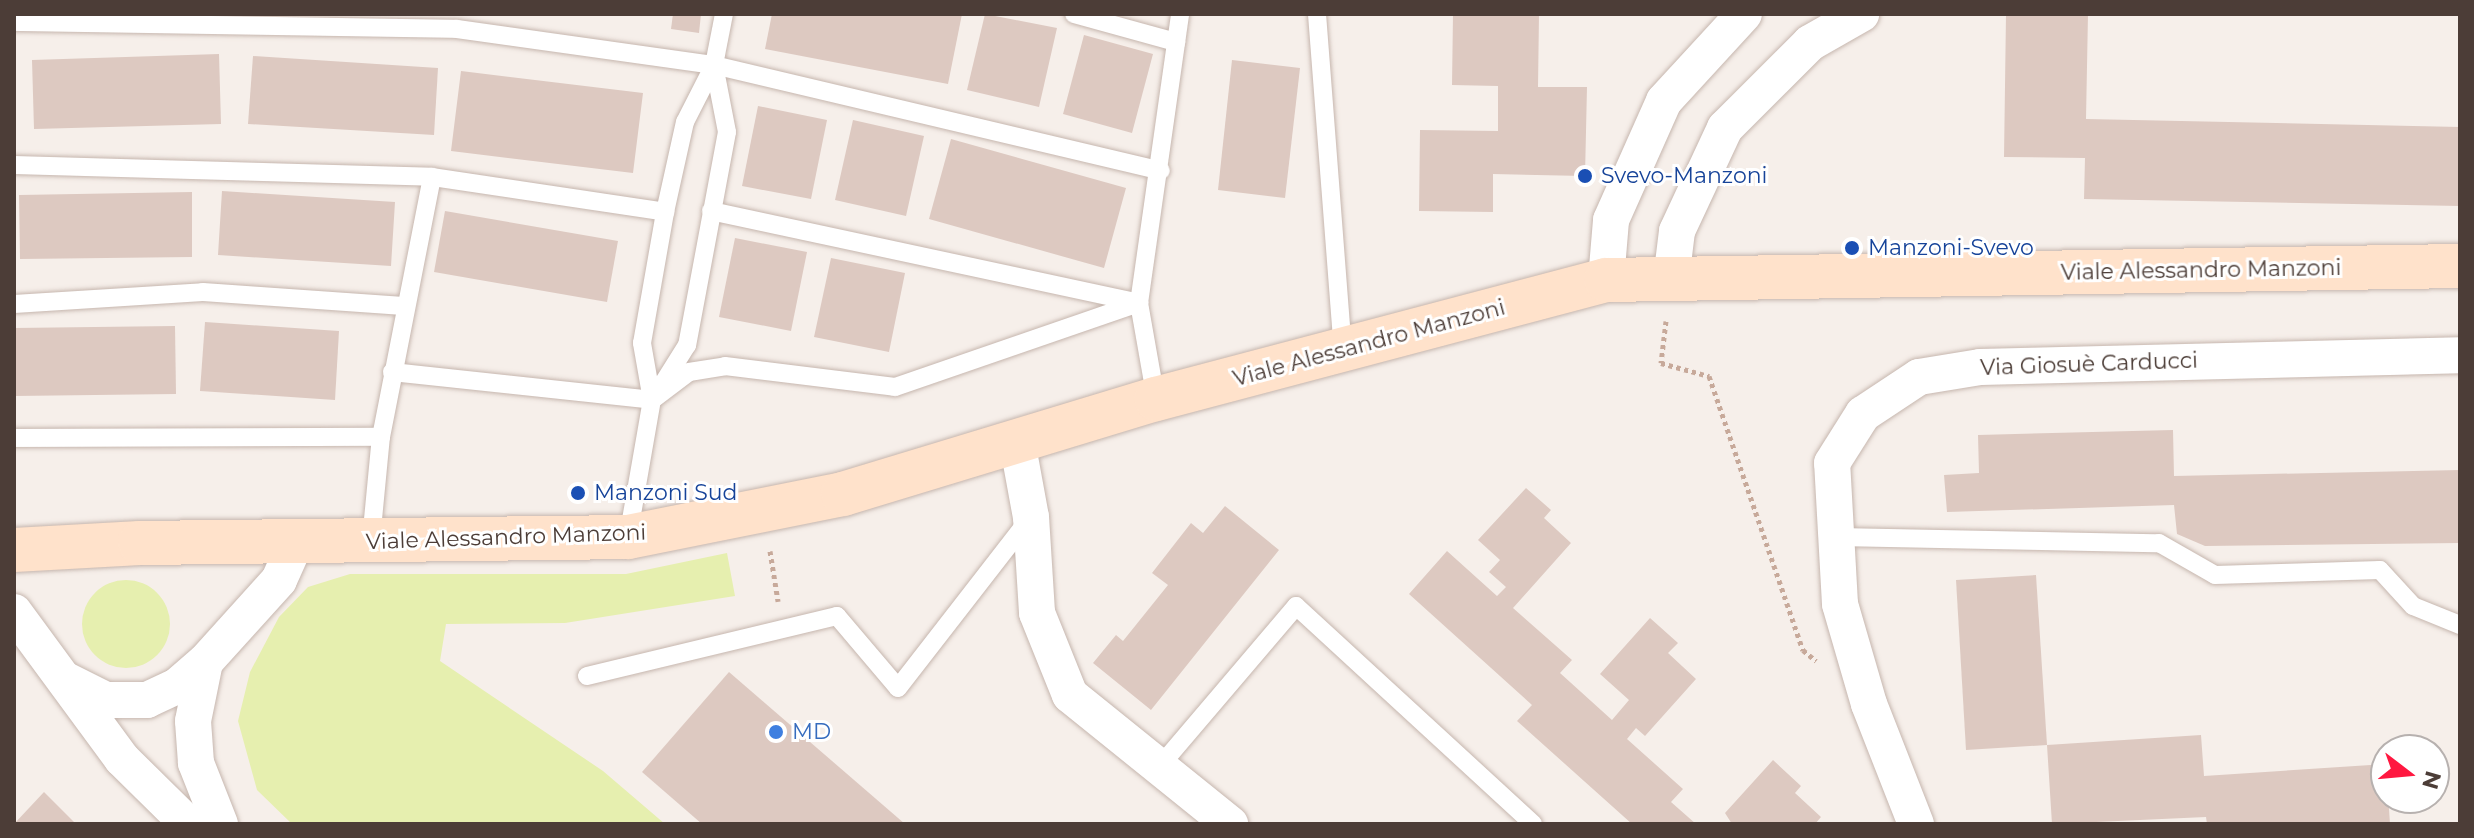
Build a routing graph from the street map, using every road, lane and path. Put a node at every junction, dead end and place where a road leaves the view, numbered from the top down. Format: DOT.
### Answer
graph roads {
  1 [pos="724,14"];
  2 [pos="1074,14"];
  3 [pos="1180,14"];
  4 [pos="1317,14"];
  5 [pos="1744,14"];
  6 [pos="1861,14"];
  7 [pos="14,22"];
  8 [pos="1176,42"];
  9 [pos="714,65"];
  10 [pos="14,165"];
  11 [pos="1161,171"];
  12 [pos="432,177"];
  13 [pos="711,211"];
  14 [pos="665,212"];
  15 [pos="2460,266"];
  16 [pos="1606,280"];
  17 [pos="1671,280"];
  18 [pos="1139,303"];
  19 [pos="14,304"];
  20 [pos="404,306"];
  21 [pos="1343,350"];
  22 [pos="2460,355"];
  23 [pos="392,372"];
  24 [pos="1156,399"];
  25 [pos="652,400"];
  26 [pos="381,437"];
  27 [pos="14,438"];
  28 [pos="1017,441"];
  29 [pos="763,511"];
  30 [pos="1031,517"];
  31 [pos="628,537"];
  32 [pos="1834,537"];
  33 [pos="371,542"];
  34 [pos="295,544"];
  35 [pos="14,550"];
  36 [pos="14,612"];
  37 [pos="2460,625"];
  38 [pos="783,629"];
  39 [pos="1803,650"];
  40 [pos="205,662"];
  41 [pos="587,676"];
  42 [pos="63,678"];
  43 [pos="1160,766"];
  44 [pos="188,824"];
  45 [pos="220,824"];
  46 [pos="1230,824"];
  47 [pos="1533,824"];
  48 [pos="1916,824"];
  1 -- 9 [label="lane"];
  2 -- 8 [label="lane"];
  3 -- 8 [label="lane"];
  4 -- 21 [label="lane"];
  5 -- 16 [label="street"];
  6 -- 17 [label="street"];
  7 -- 9 [label="lane"];
  8 -- 11 [label="lane"];
  9 -- 11 [label="lane"];
  9 -- 13 [label="lane"];
  9 -- 14 [label="lane"];
  10 -- 12 [label="lane"];
  11 -- 18 [label="lane"];
  12 -- 14 [label="lane"];
  12 -- 20 [label="lane"];
  13 -- 18 [label="lane"];
  13 -- 25 [label="lane"];
  14 -- 25 [label="lane"];
  15 -- 17 [label="street, Viale Alessandro Manzoni"];
  16 -- 17 [label="street, Viale Alessandro Manzoni"];
  16 -- 21 [label="street, Viale Alessandro Manzoni"];
  17 -- 39 [label="path"];
  18 -- 24 [label="lane"];
  18 -- 25 [label="lane"];
  19 -- 20 [label="lane"];
  20 -- 23 [label="lane"];
  21 -- 24 [label="street, Viale Alessandro Manzoni"];
  22 -- 32 [label="street, Via Giosuè Carducci"];
  23 -- 25 [label="lane"];
  23 -- 26 [label="lane"];
  24 -- 28 [label="street, Viale Alessandro Manzoni"];
  25 -- 31 [label="lane"];
  26 -- 27 [label="lane"];
  26 -- 33 [label="lane"];
  28 -- 29 [label="street, Viale Alessandro Manzoni"];
  28 -- 30 [label="street"];
  29 -- 31 [label="street, Viale Alessandro Manzoni"];
  29 -- 38 [label="path"];
  30 -- 38 [label="lane"];
  30 -- 43 [label="street"];
  31 -- 33 [label="street, Viale Alessandro Manzoni"];
  32 -- 37 [label="lane"];
  32 -- 48 [label="street, Via Giosuè Carducci"];
  33 -- 34 [label="street, Viale Alessandro Manzoni"];
  34 -- 35 [label="street, Viale Alessandro Manzoni"];
  34 -- 40 [label="street"];
  36 -- 42 [label="street"];
  38 -- 41 [label="lane"];
  40 -- 42 [label="street"];
  40 -- 45 [label="street"];
  42 -- 44 [label="street"];
  43 -- 46 [label="street"];
  43 -- 47 [label="lane"];
}
